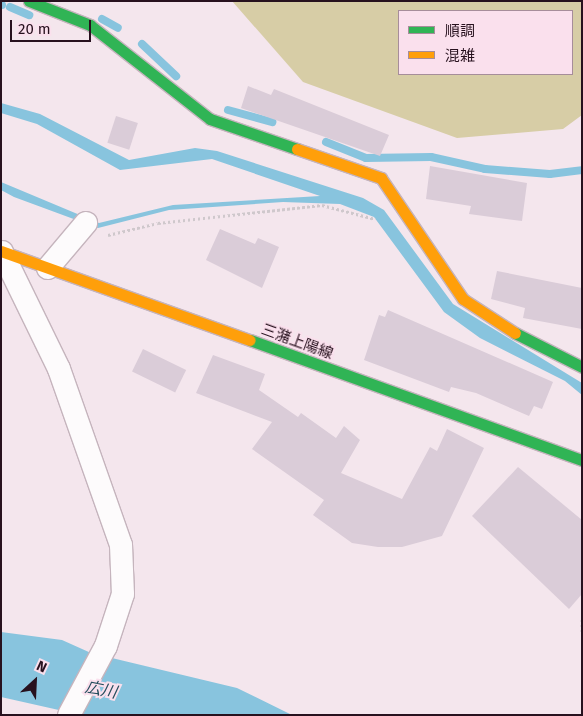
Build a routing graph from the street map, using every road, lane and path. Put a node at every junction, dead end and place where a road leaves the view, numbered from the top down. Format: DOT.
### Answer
graph roads {
  1 [pos="29,1"];
  2 [pos="403,210"];
  3 [pos="86,223"];
  4 [pos="68,244"];
  5 [pos="1,251"];
  6 [pos="48,268"];
  7 [pos="582,367"];
  8 [pos="582,460"];
  9 [pos="582,619"];
  10 [pos="582,632"];
  11 [pos="69,715"];
  1 -- 2 [label="street"];
  2 -- 4 [label="path"];
  2 -- 7 [label="street"];
  3 -- 4 [label="street"];
  4 -- 6 [label="street"];
  5 -- 6 [label="street, 三潴上陽線"];
  5 -- 11 [label="street"];
  6 -- 8 [label="street, 三潴上陽線"];
  9 -- 10 [label="path"];
}
